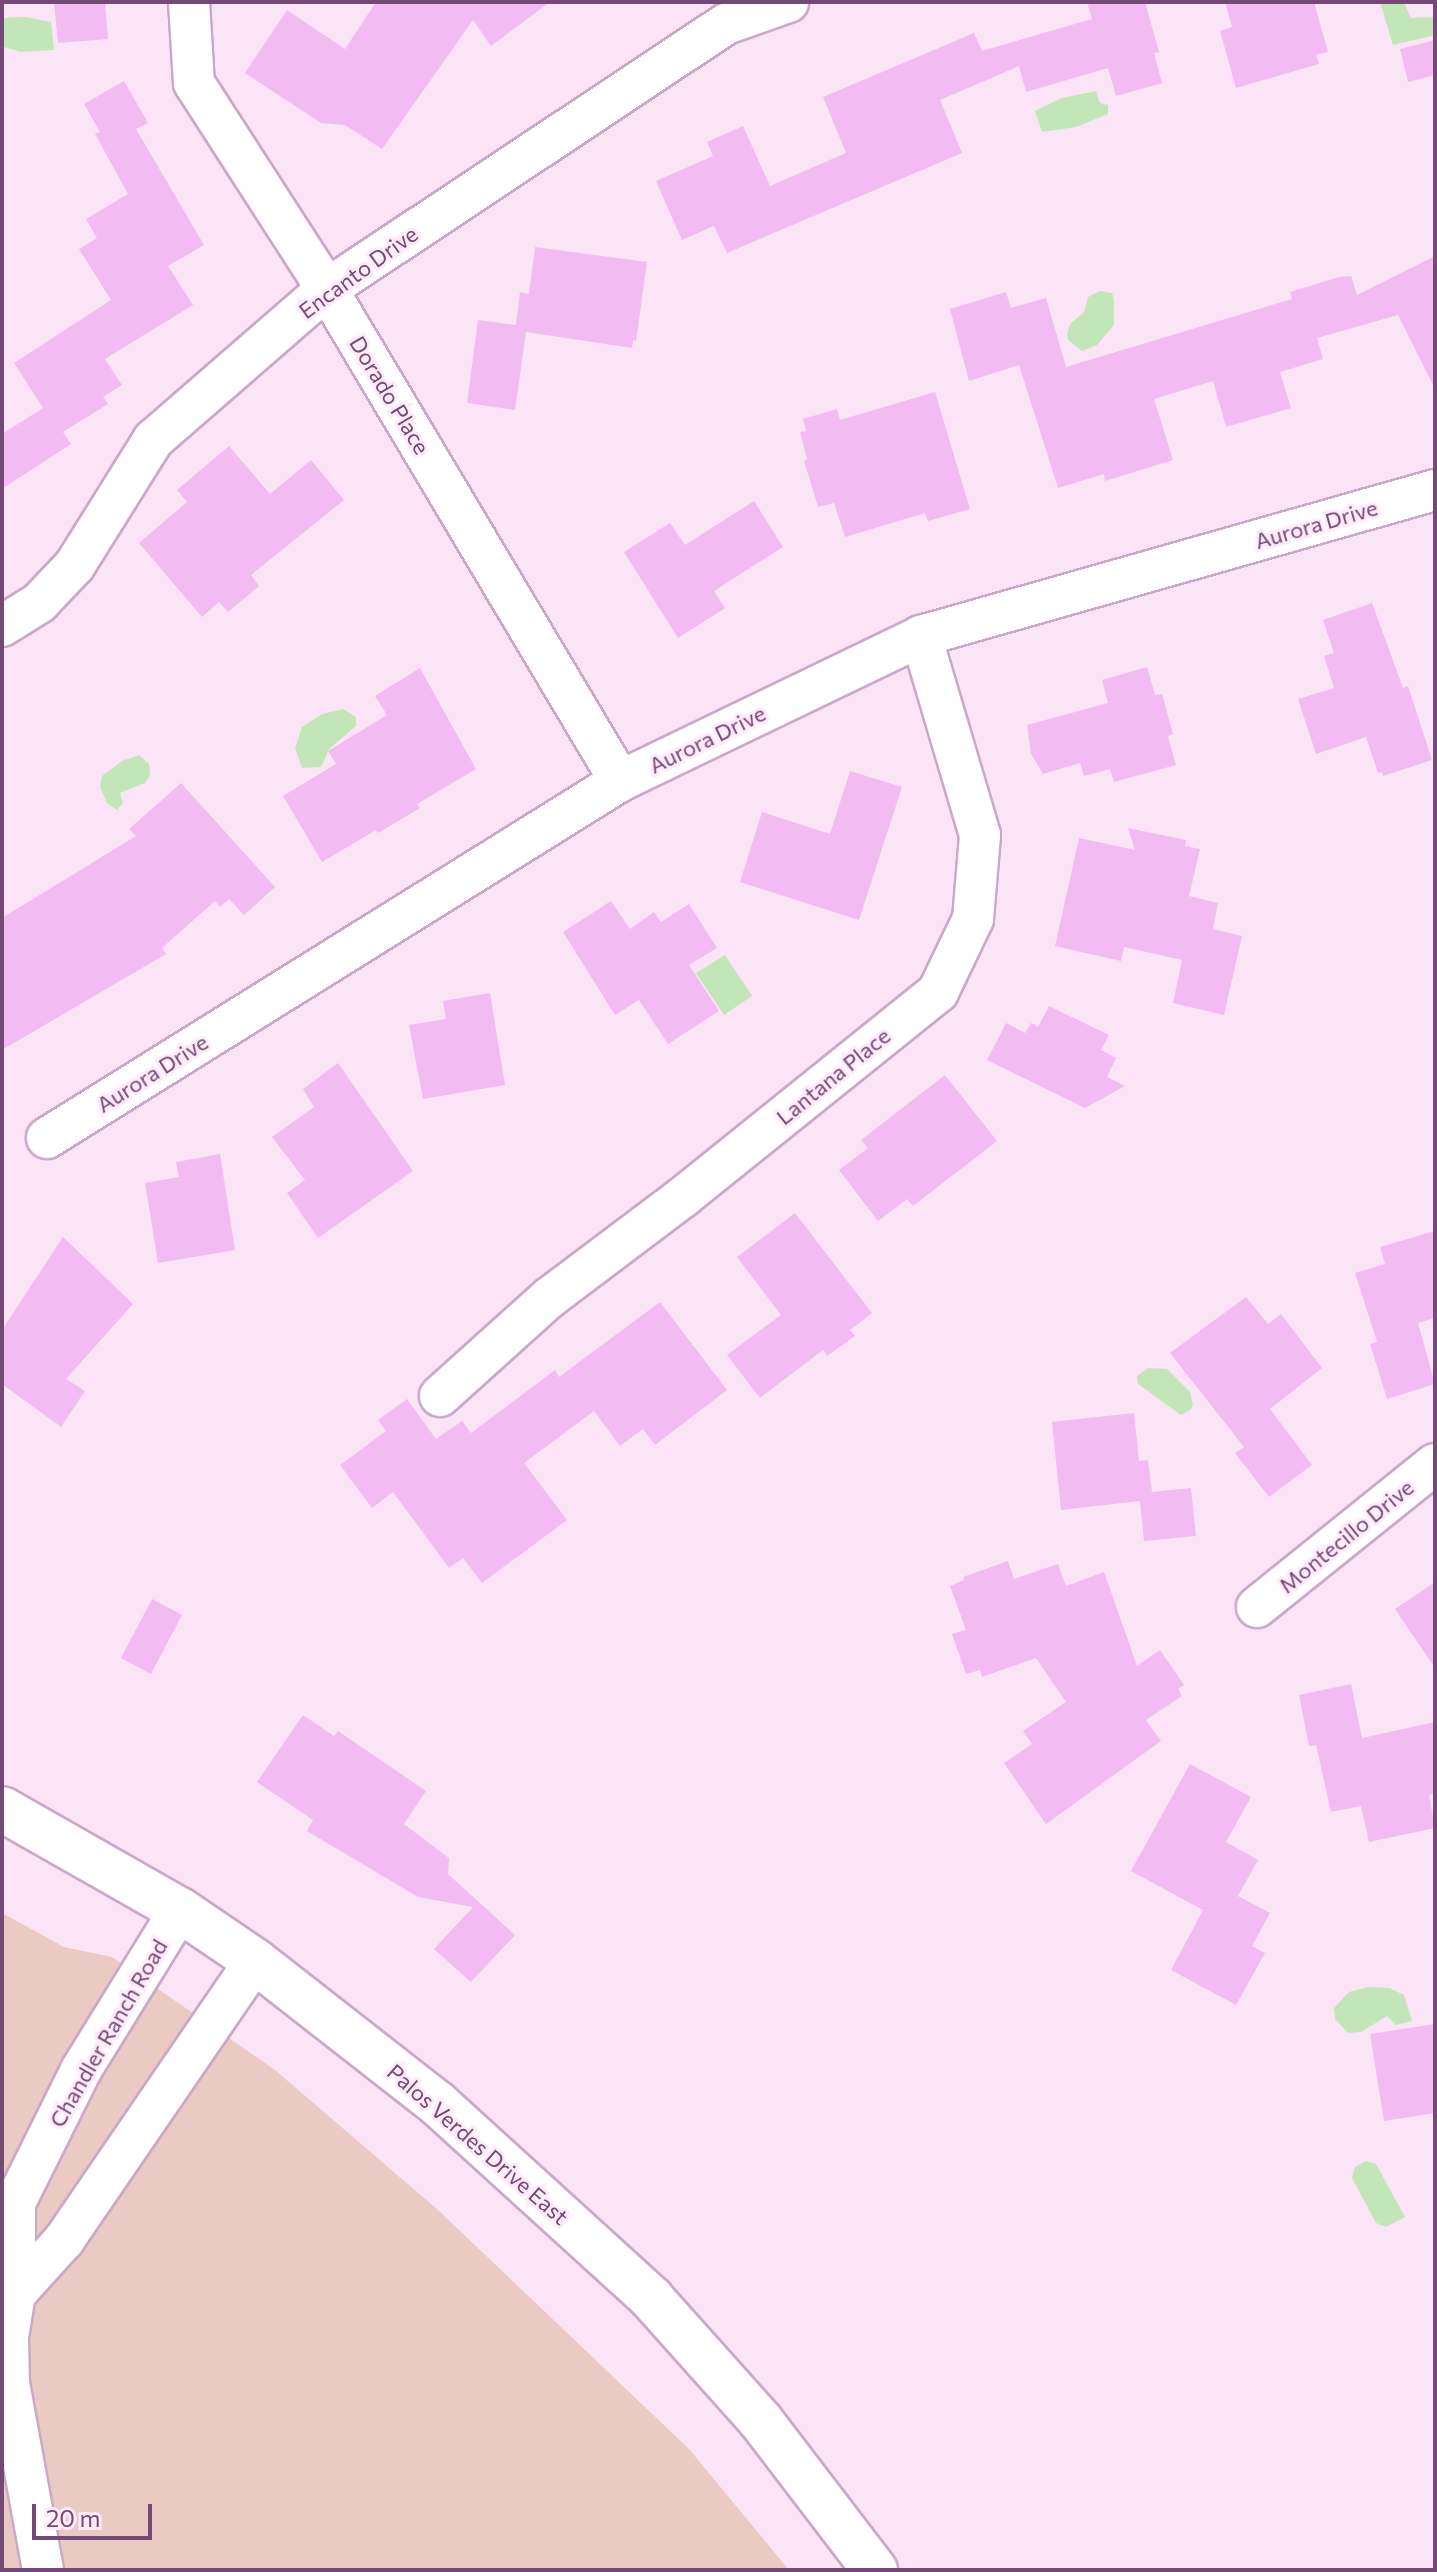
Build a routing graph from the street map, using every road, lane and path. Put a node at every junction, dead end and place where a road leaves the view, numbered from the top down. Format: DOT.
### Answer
graph roads {
  1 [pos="189,2"];
  2 [pos="788,2"];
  3 [pos="327,289"];
  4 [pos="1435,490"];
  5 [pos="2,626"];
  6 [pos="921,636"];
  7 [pos="620,781"];
  8 [pos="47,1138"];
  9 [pos="440,1396"];
  10 [pos="1435,1464"];
  11 [pos="1257,1607"];
  12 [pos="2,1809"];
  13 [pos="180,1910"];
  14 [pos="255,1961"];
  15 [pos="15,2294"];
  16 [pos="43,2570"];
  17 [pos="875,2570"];
  1 -- 3 [label="street, Dorado Place"];
  2 -- 3 [label="street, Encanto Drive"];
  3 -- 5 [label="street, Encanto Drive"];
  3 -- 7 [label="street, Dorado Place"];
  4 -- 6 [label="street, Aurora Drive"];
  6 -- 7 [label="street, Aurora Drive"];
  6 -- 9 [label="street, Lantana Place"];
  7 -- 8 [label="street, Aurora Drive"];
  10 -- 11 [label="street, Montecillo Drive"];
  12 -- 13 [label="main road, Palos Verdes Drive East"];
  13 -- 14 [label="main road, Palos Verdes Drive East"];
  13 -- 15 [label="street, Chandler Ranch Road"];
  14 -- 15 [label="street"];
  14 -- 17 [label="main road, Palos Verdes Drive East"];
  15 -- 16 [label="street, Chandler Ranch Road"];
}
